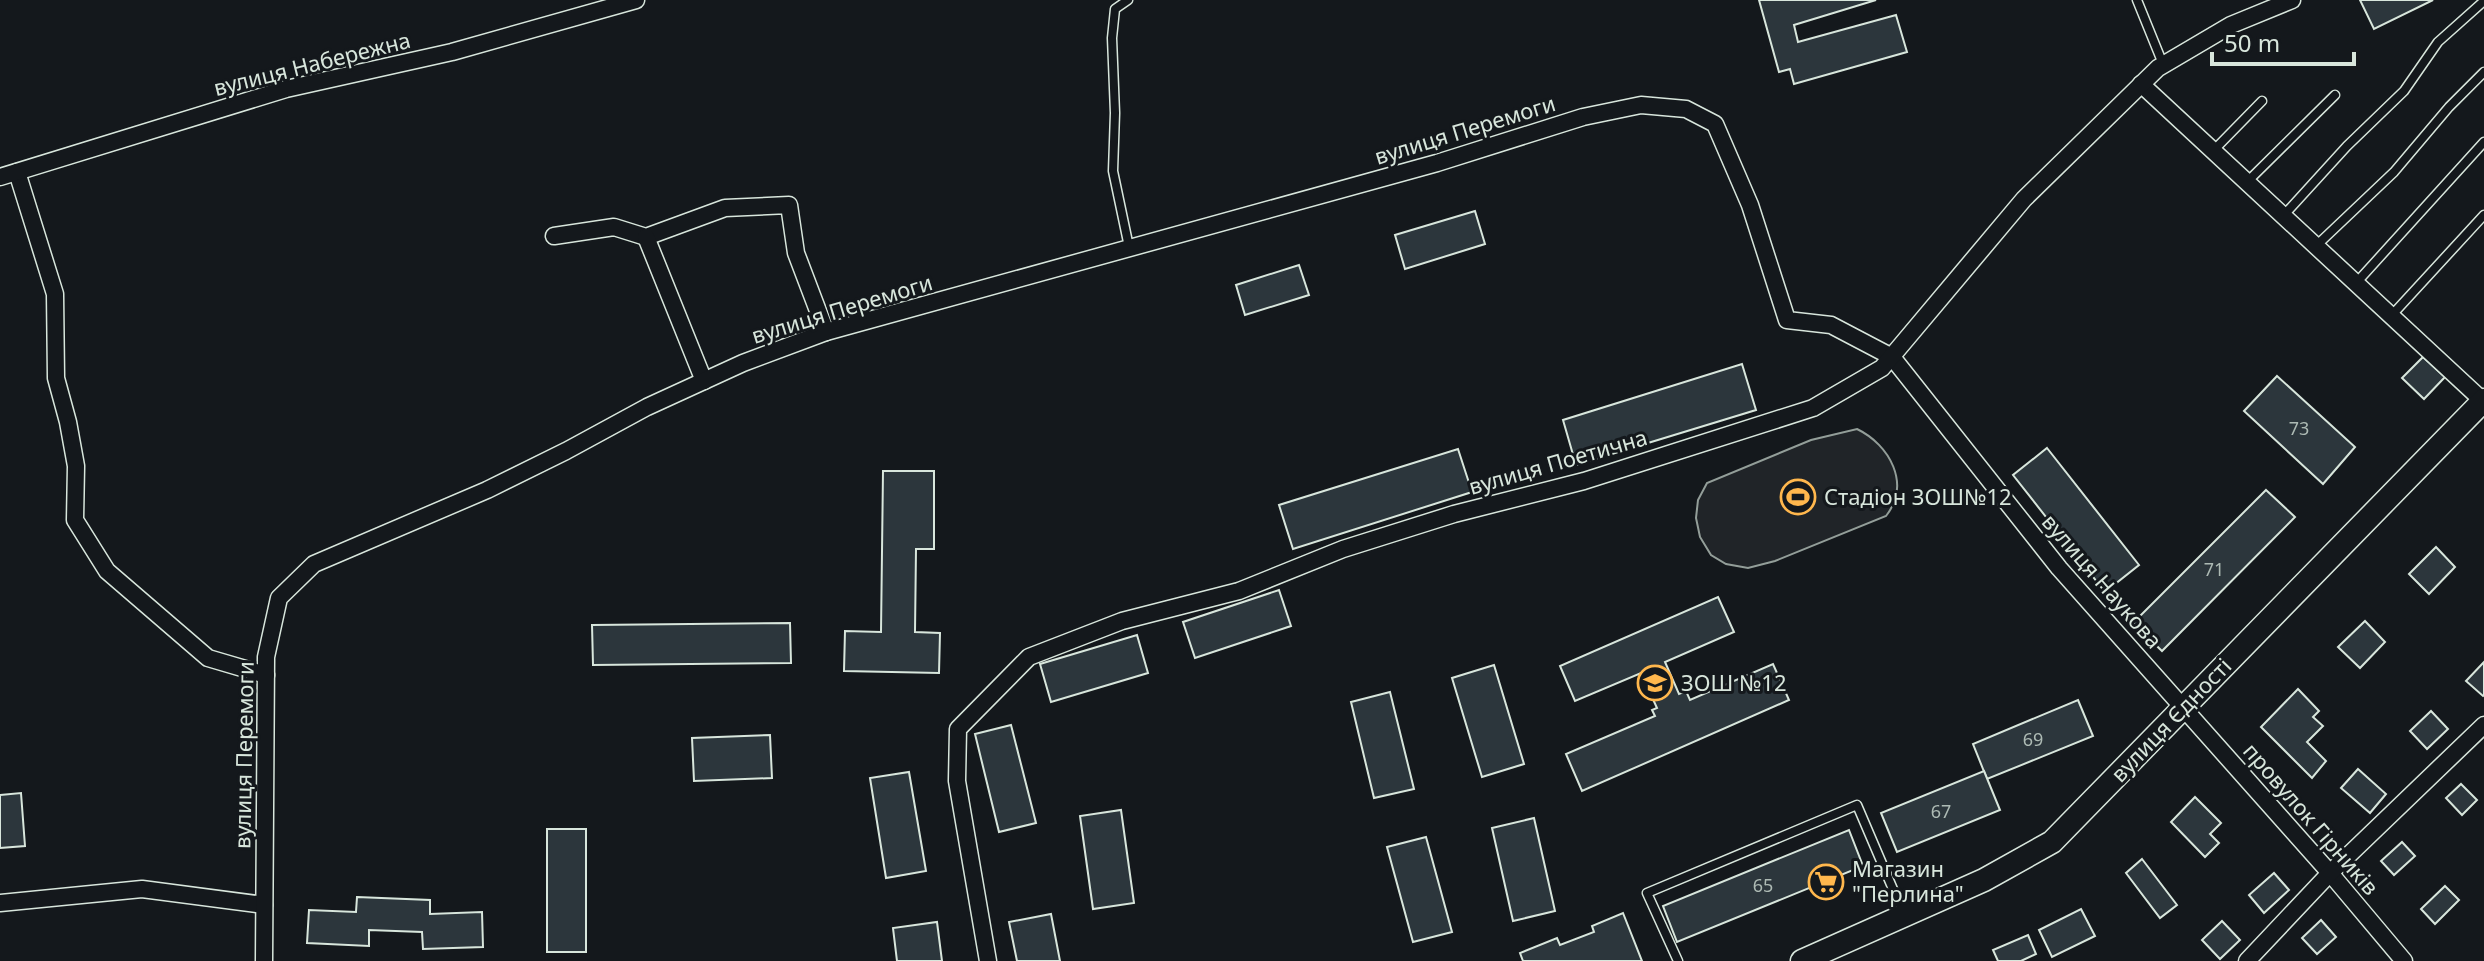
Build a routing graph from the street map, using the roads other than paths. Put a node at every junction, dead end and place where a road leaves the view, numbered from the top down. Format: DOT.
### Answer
graph roads {
  1 [pos="636,0"];
  2 [pos="1128,0"];
  3 [pos="2137,0"];
  4 [pos="2292,0"];
  5 [pos="2484,1"];
  6 [pos="2164,65"];
  7 [pos="2484,72"];
  8 [pos="2141,84"];
  9 [pos="2335,95"];
  10 [pos="2262,101"];
  11 [pos="1715,124"];
  12 [pos="2484,142"];
  13 [pos="2213,151"];
  14 [pos="17,172"];
  15 [pos="0,177"];
  16 [pos="2247,182"];
  17 [pos="2284,215"];
  18 [pos="2484,215"];
  19 [pos="554,236"];
  20 [pos="646,237"];
  21 [pos="2317,245"];
  22 [pos="1129,247"];
  23 [pos="2357,282"];
  24 [pos="2392,315"];
  25 [pos="826,332"];
  26 [pos="1892,357"];
  27 [pos="704,381"];
  28 [pos="2484,400"];
  29 [pos="266,675"];
  30 [pos="2184,707"];
  31 [pos="2484,725"];
  32 [pos="2330,873"];
  33 [pos="0,903"];
  34 [pos="264,905"];
  35 [pos="1904,915"];
  36 [pos="264,961"];
  37 [pos="988,961"];
  38 [pos="1678,961"];
  39 [pos="1802,961"];
  40 [pos="2247,961"];
  41 [pos="2404,961"];
  1 -- 14 [label="street, вулиця Набережна"];
  2 -- 22 [label="lane"];
  3 -- 6 [label="lane"];
  4 -- 6 [label="street, вулиця Поетична"];
  5 -- 17 [label="lane"];
  6 -- 8 [label="street, вулиця Поетична"];
  7 -- 21 [label="lane"];
  8 -- 13 [label="street"];
  8 -- 26 [label="street, вулиця Поетична"];
  9 -- 16 [label="lane"];
  10 -- 13 [label="lane"];
  11 -- 22 [label="street, вулиця Перемоги"];
  11 -- 26 [label="street, вулиця Наукова"];
  12 -- 23 [label="lane"];
  13 -- 16 [label="street"];
  14 -- 15 [label="street, вулиця Набережна"];
  14 -- 29 [label="street"];
  16 -- 17 [label="street"];
  17 -- 21 [label="street"];
  18 -- 24 [label="lane"];
  19 -- 20 [label="street"];
  20 -- 25 [label="street"];
  20 -- 27 [label="street"];
  21 -- 23 [label="street"];
  22 -- 25 [label="street, вулиця Перемоги"];
  23 -- 24 [label="street"];
  24 -- 28 [label="street"];
  25 -- 27 [label="street, вулиця Перемоги"];
  26 -- 30 [label="street, вулиця Наукова"];
  26 -- 37 [label="street, вулиця Поетична"];
  27 -- 29 [label="street, вулиця Перемоги"];
  28 -- 30 [label="street, вулиця Єдності"];
  29 -- 34 [label="street, вулиця Перемоги"];
  30 -- 32 [label="street, провулок Гірників"];
  30 -- 35 [label="street, вулиця Єдності"];
  31 -- 32 [label="street"];
  32 -- 40 [label="street"];
  32 -- 41 [label="street, провулок Гірників"];
  33 -- 34 [label="street"];
  34 -- 36 [label="street, вулиця Перемоги"];
  35 -- 38 [label="lane"];
  35 -- 39 [label="street, вулиця Єдності"];
}
